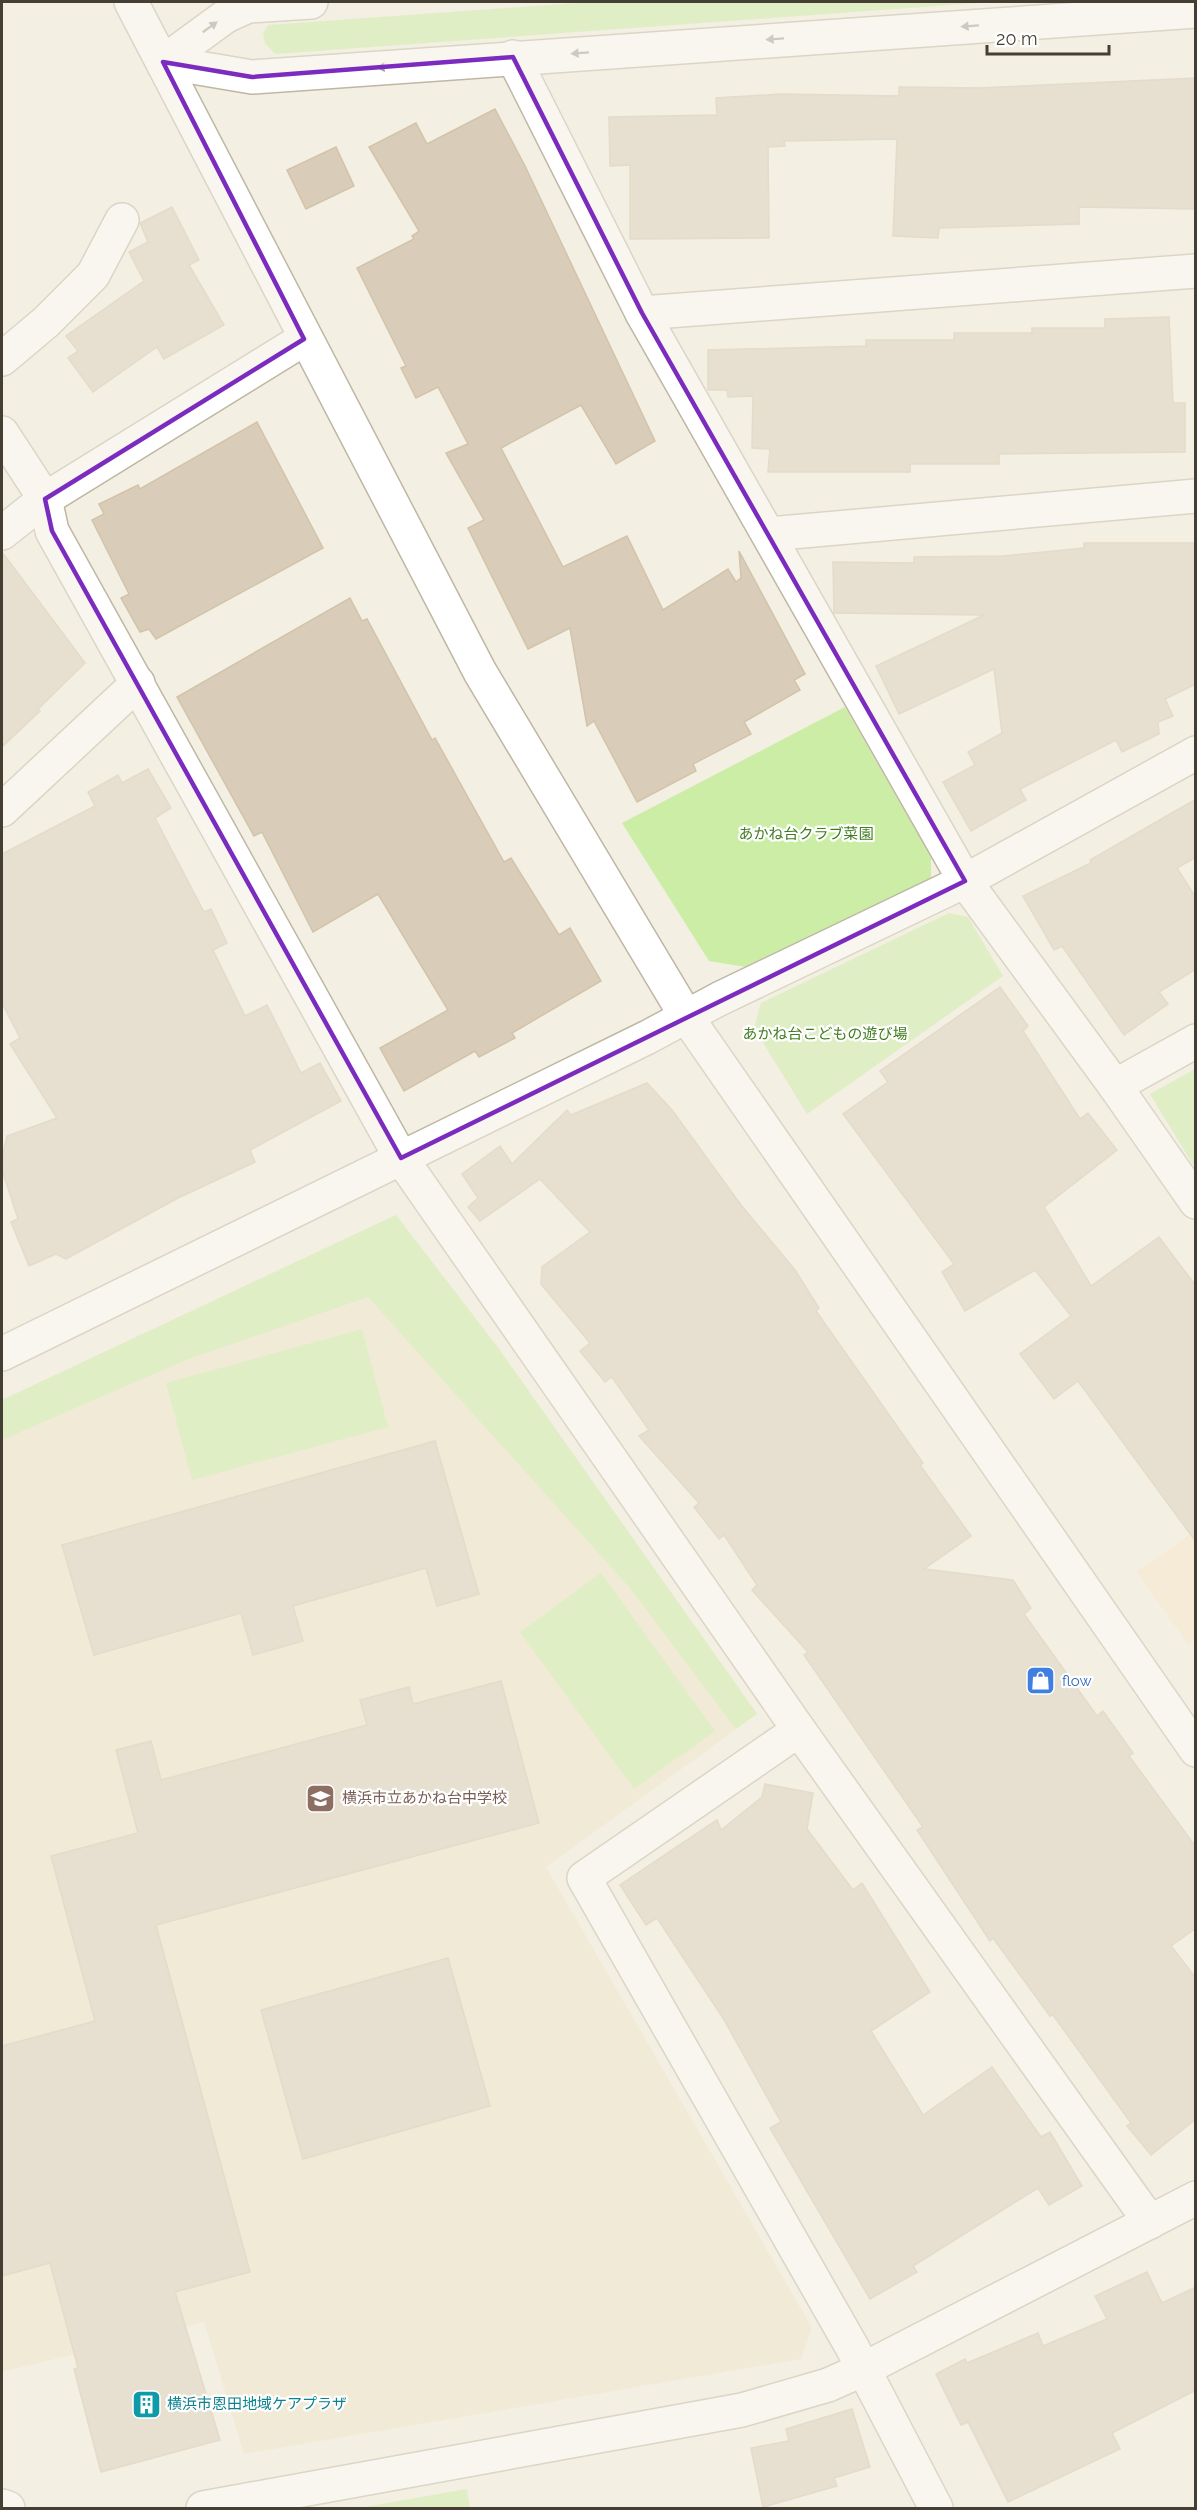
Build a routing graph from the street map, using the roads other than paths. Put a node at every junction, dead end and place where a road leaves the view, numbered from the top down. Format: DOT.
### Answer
graph roads {
  1 [pos="131,2"];
  2 [pos="311,2"];
  3 [pos="1196,11"];
  4 [pos="513,57"];
  5 [pos="163,62"];
  6 [pos="122,220"];
  7 [pos="1196,271"];
  8 [pos="642,313"];
  9 [pos="304,339"];
  10 [pos="2,359"];
  11 [pos="2,433"];
  12 [pos="1196,496"];
  13 [pos="45,499"];
  14 [pos="2,533"];
  15 [pos="769,534"];
  16 [pos="138,683"];
  17 [pos="1196,753"];
  18 [pos="2,810"];
  19 [pos="965,881"];
  20 [pos="686,1016"];
  21 [pos="1196,1041"];
  22 [pos="1115,1086"];
  23 [pos="401,1158"];
  24 [pos="1196,1202"];
  25 [pos="2,1354"];
  26 [pos="799,1730"];
  27 [pos="1196,1750"];
  28 [pos="1196,2198"];
  29 [pos="1149,2222"];
  30 [pos="864,2370"];
  31 [pos="2,2506"];
  32 [pos="8,2508"];
  33 [pos="203,2508"];
  34 [pos="936,2508"];
  1 -- 5 [label="street"];
  5 -- 2 [label="street, one-way"];
  3 -- 4 [label="street, one-way"];
  4 -- 5 [label="street, one-way"];
  4 -- 8 [label="street"];
  5 -- 9 [label="street"];
  6 -- 10 [label="street"];
  7 -- 8 [label="street"];
  8 -- 15 [label="street"];
  9 -- 13 [label="street"];
  9 -- 20 [label="street"];
  11 -- 13 [label="street"];
  12 -- 15 [label="street"];
  13 -- 14 [label="street"];
  13 -- 16 [label="street"];
  15 -- 19 [label="street"];
  16 -- 18 [label="street"];
  16 -- 23 [label="street"];
  17 -- 19 [label="street"];
  19 -- 20 [label="street"];
  19 -- 22 [label="street"];
  20 -- 23 [label="street"];
  20 -- 27 [label="street"];
  21 -- 22 [label="street"];
  22 -- 24 [label="street"];
  23 -- 25 [label="street"];
  23 -- 26 [label="street"];
  26 -- 29 [label="street"];
  26 -- 30 [label="street"];
  28 -- 29 [label="street"];
  29 -- 30 [label="street"];
  30 -- 33 [label="street"];
  30 -- 34 [label="street"];
  31 -- 32 [label="street"];
}
